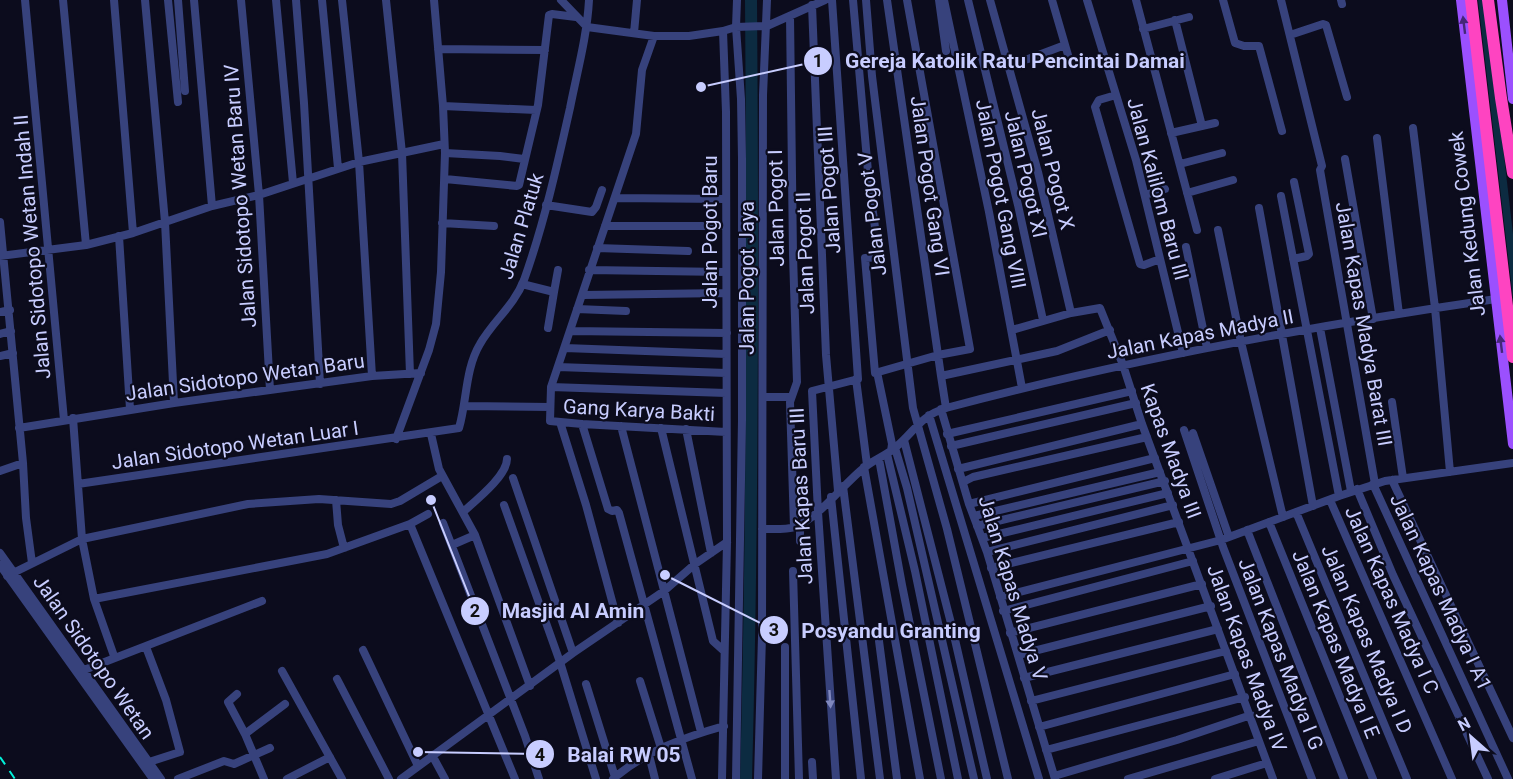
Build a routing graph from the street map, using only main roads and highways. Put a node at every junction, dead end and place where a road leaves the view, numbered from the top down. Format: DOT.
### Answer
graph roads {
  1 [pos="1461,0"];
  2 [pos="1471,0"];
  3 [pos="1488,0"];
  4 [pos="1502,0"];
  5 [pos="1507,98"];
  6 [pos="1484,157"];
  7 [pos="1513,164"];
  8 [pos="1513,357"];
  9 [pos="1513,444"];
  6 -- 1 [label="main road, Jalan Kedung Cowek, one-way"];
  2 -- 6 [label="highway, Jalan Kedung Cowek"];
  3 -- 5 [label="highway"];
  4 -- 5 [label="main road"];
  5 -- 7 [label="highway"];
  6 -- 8 [label="highway, Jalan Kedung Cowek"];
  9 -- 6 [label="main road, Jalan Kedung Cowek, one-way"];
}
